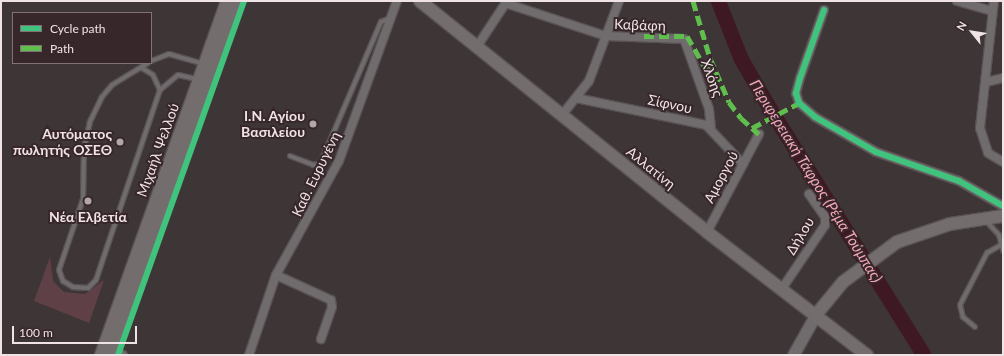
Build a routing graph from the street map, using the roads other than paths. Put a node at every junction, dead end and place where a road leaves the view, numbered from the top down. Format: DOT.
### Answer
graph roads {
  1 [pos="227,1"];
  2 [pos="238,1"];
  3 [pos="397,1"];
  4 [pos="420,1"];
  5 [pos="619,1"];
  6 [pos="957,1"];
  7 [pos="994,1"];
  8 [pos="506,2"];
  9 [pos="824,10"];
  10 [pos="993,10"];
  11 [pos="392,17"];
  12 [pos="606,36"];
  13 [pos="684,38"];
  14 [pos="478,45"];
  15 [pos="152,61"];
  16 [pos="147,64"];
  17 [pos="209,66"];
  18 [pos="142,68"];
  19 [pos="1003,78"];
  20 [pos="204,81"];
  21 [pos="986,82"];
  22 [pos="160,90"];
  23 [pos="576,98"];
  24 [pos="562,115"];
  25 [pos="711,128"];
  26 [pos="759,134"];
  27 [pos="290,156"];
  28 [pos="1003,162"];
  29 [pos="743,164"];
  30 [pos="809,194"];
  31 [pos="1003,206"];
  32 [pos="1003,216"];
  33 [pos="984,219"];
  34 [pos="706,232"];
  35 [pos="1001,236"];
  36 [pos="1002,248"];
  37 [pos="276,275"];
  38 [pos="781,290"];
  39 [pos="816,316"];
  40 [pos="975,327"];
  41 [pos="320,339"];
  42 [pos="116,354"];
  43 [pos="101,355"];
  44 [pos="249,355"];
  45 [pos="793,355"];
  46 [pos="867,355"];
  1 -- 17 [label="main road, Μιχαήλ Ψελλού"];
  2 -- 17 [label="main road, Μιχαήλ Ψελλού"];
  3 -- 11 [label="street, Καθ. Ευρυγένη"];
  4 -- 14 [label="main road, Αλλατίνη"];
  5 -- 12 [label="street"];
  6 -- 10 [label="street"];
  7 -- 10 [label="street"];
  8 -- 12 [label="street, Καβάφη"];
  8 -- 14 [label="street"];
  9 -- 31 [label="street"];
  10 -- 21 [label="street"];
  11 -- 27 [label="lane"];
  11 -- 37 [label="street, Καθ. Ευρυγένη"];
  12 -- 13 [label="street, Καβάφη"];
  12 -- 23 [label="street"];
  13 -- 25 [label="street, Χλόης"];
  14 -- 24 [label="main road, Αλλατίνη"];
  15 -- 17 [label="lane"];
  16 -- 18 [label="lane"];
  17 -- 20 [label="main road, Μιχαήλ Ψελλού"];
  18 -- 22 [label="lane"];
  18 -- 22 [label="lane"];
  19 -- 21 [label="street"];
  20 -- 22 [label="lane"];
  20 -- 42 [label="main road, Μιχαήλ Ψελλού"];
  20 -- 43 [label="main road, Μιχαήλ Ψελλού"];
  21 -- 28 [label="street"];
  23 -- 24 [label="street"];
  23 -- 25 [label="street, Σίφνου"];
  24 -- 34 [label="main road, Αλλατίνη"];
  25 -- 29 [label="street"];
  26 -- 29 [label="street, Αμοργού"];
  29 -- 34 [label="street, Αμοργού"];
  30 -- 38 [label="street, Δήλου"];
  32 -- 33 [label="main road"];
  33 -- 35 [label="lane"];
  33 -- 39 [label="main road"];
  34 -- 38 [label="main road, Αλλατίνη"];
  35 -- 36 [label="lane"];
  36 -- 40 [label="lane"];
  37 -- 41 [label="street"];
  37 -- 44 [label="street, Καθ. Ευρυγένη"];
  38 -- 39 [label="main road, Αλλατίνη"];
  39 -- 45 [label="street"];
  39 -- 46 [label="main road, Αλλατίνη"];
}
